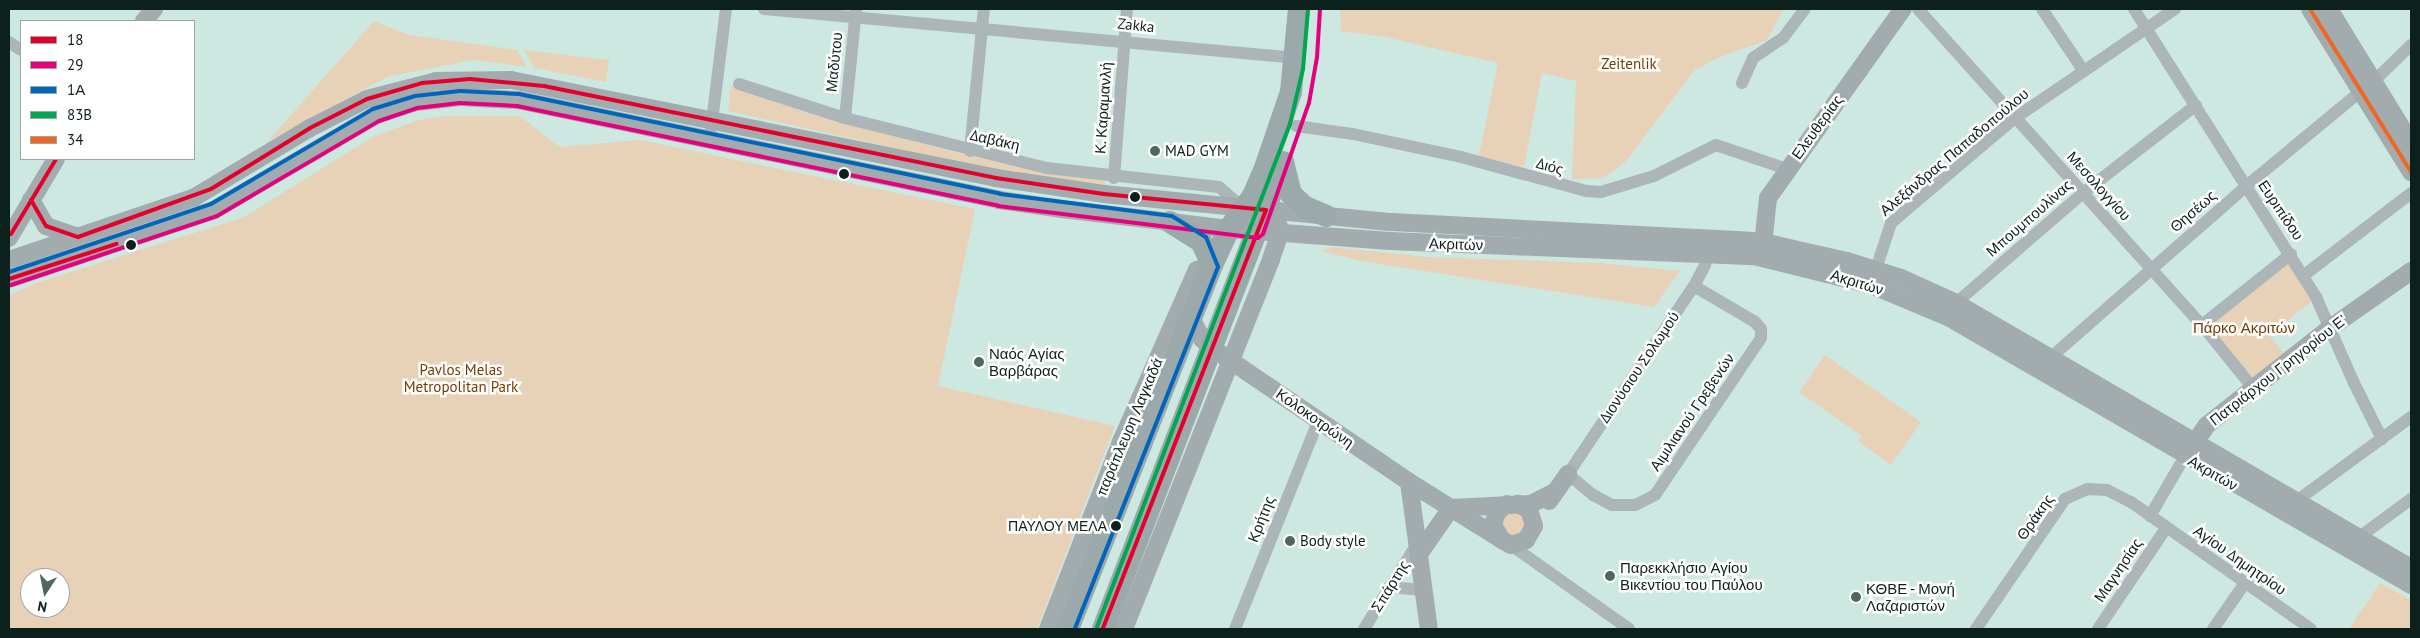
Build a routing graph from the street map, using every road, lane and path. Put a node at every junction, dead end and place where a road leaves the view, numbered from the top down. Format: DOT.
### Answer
graph roads {
  1 [pos="154,9"];
  2 [pos="726,9"];
  3 [pos="764,9"];
  4 [pos="984,9"];
  5 [pos="1128,9"];
  6 [pos="1299,9"];
  7 [pos="1314,9"];
  8 [pos="1805,9"];
  9 [pos="1903,9"];
  10 [pos="1918,9"];
  11 [pos="2042,9"];
  12 [pos="2134,9"];
  13 [pos="2175,9"];
  14 [pos="2310,9"];
  15 [pos="2329,9"];
  16 [pos="856,13"];
  17 [pos="145,20"];
  18 [pos="2147,27"];
  19 [pos="982,28"];
  20 [pos="1125,40"];
  21 [pos="9,42"];
  22 [pos="2411,45"];
  23 [pos="20,49"];
  24 [pos="1297,58"];
  25 [pos="2083,70"];
  26 [pos="1742,83"];
  27 [pos="739,84"];
  28 [pos="2367,87"];
  29 [pos="2196,105"];
  30 [pos="845,118"];
  31 [pos="2015,118"];
  32 [pos="712,120"];
  33 [pos="1296,126"];
  34 [pos="710,139"];
  35 [pos="2411,143"];
  36 [pos="970,151"];
  37 [pos="55,160"];
  38 [pos="1283,162"];
  39 [pos="1787,169"];
  40 [pos="2411,172"];
  41 [pos="1114,178"];
  42 [pos="2246,187"];
  43 [pos="2083,193"];
  44 [pos="2411,193"];
  45 [pos="31,200"];
  46 [pos="1255,209"];
  47 [pos="1326,216"];
  48 [pos="1170,222"];
  49 [pos="1229,229"];
  50 [pos="1257,232"];
  51 [pos="1280,233"];
  52 [pos="78,236"];
  53 [pos="9,238"];
  54 [pos="1707,245"];
  55 [pos="1762,250"];
  56 [pos="2291,254"];
  57 [pos="9,260"];
  58 [pos="1212,265"];
  59 [pos="1876,269"];
  60 [pos="2151,269"];
  61 [pos="2411,270"];
  62 [pos="2303,276"];
  63 [pos="9,279"];
  64 [pos="1694,286"];
  65 [pos="1956,302"];
  66 [pos="1190,318"];
  67 [pos="2202,325"];
  68 [pos="2330,328"];
  69 [pos="1212,348"];
  70 [pos="2050,358"];
  71 [pos="1231,360"];
  72 [pos="2253,388"];
  73 [pos="2411,417"];
  74 [pos="1318,421"];
  75 [pos="2382,439"];
  76 [pos="2189,450"];
  77 [pos="1568,474"];
  78 [pos="1409,482"];
  79 [pos="1555,492"];
  80 [pos="2411,499"];
  81 [pos="2295,502"];
  82 [pos="1513,504"];
  83 [pos="1451,508"];
  84 [pos="2150,516"];
  85 [pos="1534,522"];
  86 [pos="2166,528"];
  87 [pos="2358,538"];
  88 [pos="1507,542"];
  89 [pos="1418,549"];
  90 [pos="2411,568"];
  91 [pos="2245,583"];
  92 [pos="2411,585"];
  93 [pos="1389,587"];
  94 [pos="1423,590"];
  95 [pos="1048,629"];
  96 [pos="1068,629"];
  97 [pos="1103,629"];
  98 [pos="1124,629"];
  99 [pos="1235,629"];
  100 [pos="1364,629"];
  101 [pos="1429,629"];
  102 [pos="1628,629"];
  103 [pos="1976,629"];
  104 [pos="2098,629"];
  105 [pos="2213,629"];
  106 [pos="2311,629"];
  1 -- 17 [label="main road"];
  2 -- 32 [label="street"];
  3 -- 16 [label="street, Zakka"];
  4 -- 19 [label="street"];
  5 -- 20 [label="street, Κ. Καραμανλή"];
  6 -- 24 [label="highway"];
  7 -- 33 [label="highway"];
  8 -- 26 [label="street"];
  9 -- 39 [label="main road, Ελευθερίας"];
  10 -- 31 [label="street, Μεσολογγίου"];
  11 -- 25 [label="street"];
  12 -- 18 [label="street, Ευριπίδου"];
  13 -- 18 [label="street, Αλεξάνδρας Παπαδοπούλου"];
  14 -- 28 [label="main road"];
  15 -- 28 [label="main road"];
  16 -- 19 [label="street, Zakka"];
  16 -- 30 [label="street, Μαδύτου"];
  18 -- 25 [label="street, Αλεξάνδρας Παπαδοπούλου"];
  18 -- 29 [label="street, Ευριπίδου"];
  19 -- 20 [label="street, Zakka"];
  19 -- 36 [label="street"];
  20 -- 24 [label="street, Zakka"];
  20 -- 41 [label="street, Κ. Καραμανλή"];
  21 -- 23 [label="street"];
  22 -- 28 [label="street, Θησέως"];
  24 -- 46 [label="highway"];
  25 -- 31 [label="street, Αλεξάνδρας Παπαδοπούλου"];
  27 -- 30 [label="street, Δαβάκη"];
  28 -- 35 [label="main road"];
  28 -- 40 [label="main road"];
  28 -- 42 [label="street, Θησέως"];
  29 -- 42 [label="street, Ευριπίδου"];
  29 -- 43 [label="street, Μπουμπουλίνας"];
  30 -- 36 [label="street, Δαβάκη"];
  31 -- 43 [label="street, Μεσολογγίου"];
  31 -- 59 [label="street, Αλεξάνδρας Παπαδοπούλου"];
  32 -- 34 [label="street"];
  32 -- 46 [label="main road, Ακριτών"];
  32 -- 52 [label="main road, Ακριτών"];
  33 -- 38 [label="highway"];
  33 -- 39 [label="street, Διός"];
  34 -- 48 [label="main road, Ακριτών"];
  34 -- 63 [label="main road, Ακριτών"];
  36 -- 41 [label="street, Δαβάκη"];
  37 -- 45 [label="main road"];
  38 -- 46 [label="highway"];
  38 -- 47 [label="highway"];
  39 -- 55 [label="main road, Ελευθερίας"];
  41 -- 46 [label="street, Δαβάκη"];
  42 -- 56 [label="street, Ευριπίδου"];
  42 -- 60 [label="street, Θησέως"];
  43 -- 60 [label="street, Μεσολογγίου"];
  43 -- 65 [label="street, Μπουμπουλίνας"];
  44 -- 62 [label="street"];
  45 -- 52 [label="main road"];
  45 -- 53 [label="main road"];
  46 -- 47 [label="main road, Ακριτών"];
  46 -- 49 [label="highway"];
  46 -- 50 [label="highway"];
  46 -- 51 [label="main road"];
  47 -- 54 [label="main road, Ακριτών"];
  48 -- 49 [label="main road, Ακριτών"];
  48 -- 58 [label="highway"];
  49 -- 50 [label="main road, Ακριτών"];
  49 -- 58 [label="highway"];
  50 -- 51 [label="main road, Ακριτών"];
  50 -- 69 [label="highway"];
  51 -- 54 [label="main road, Ακριτών"];
  51 -- 71 [label="main road"];
  52 -- 57 [label="main road, Ακριτών"];
  54 -- 55 [label="main road, Ακριτών"];
  54 -- 64 [label="street, Διονύσιου Σολωμού"];
  55 -- 59 [label="main road, Ακριτών"];
  55 -- 76 [label="main road, Ακριτών"];
  56 -- 62 [label="street, Ευριπίδου"];
  56 -- 67 [label="street"];
  58 -- 66 [label="highway"];
  58 -- 95 [label="main road, παράπλευρη Λαγκαδά"];
  59 -- 65 [label="main road, Ακριτών"];
  60 -- 67 [label="street, Μεσολογγίου"];
  60 -- 70 [label="street, Θησέως"];
  61 -- 68 [label="main road, Πατριάρχου Γρηγορίου Ε'"];
  62 -- 68 [label="street, Ευριπίδου"];
  64 -- 77 [label="street, Διονύσιου Σολωμού"];
  64 -- 77 [label="street, Αιμιλιανού Γρεβενών"];
  65 -- 70 [label="main road, Ακριτών"];
  66 -- 69 [label="main road, Κολοκοτρώνη"];
  66 -- 96 [label="highway"];
  67 -- 72 [label="street, Μεσολογγίου"];
  68 -- 72 [label="main road, Πατριάρχου Γρηγορίου Ε'"];
  68 -- 75 [label="street, Ευριπίδου"];
  69 -- 71 [label="main road, Κολοκοτρώνη"];
  69 -- 97 [label="highway"];
  70 -- 76 [label="main road, Ακριτών"];
  71 -- 74 [label="main road, Κολοκοτρώνη"];
  71 -- 98 [label="main road"];
  72 -- 76 [label="main road, Πατριάρχου Γρηγορίου Ε'"];
  73 -- 75 [label="street"];
  74 -- 78 [label="main road, Κολοκοτρώνη"];
  74 -- 99 [label="street, Κρήτης"];
  75 -- 81 [label="street"];
  76 -- 81 [label="main road, Ακριτών"];
  76 -- 84 [label="street, Πατριάρχου Γρηγορίου Ε'"];
  76 -- 92 [label="main road, Ακριτών"];
  77 -- 79 [label="main road, Διονύσιου Σολωμού"];
  78 -- 83 [label="main road, Κολοκοτρώνη"];
  78 -- 89 [label="main road"];
  79 -- 82 [label="main road, Διονύσιου Σολωμού"];
  79 -- 85 [label="main road, Διονύσιου Σολωμού"];
  80 -- 87 [label="street"];
  81 -- 87 [label="main road, Ακριτών"];
  82 -- 83 [label="main road"];
  82 -- 85 [label="main road"];
  82 -- 88 [label="main road"];
  83 -- 88 [label="main road, Κολοκοτρώνη"];
  83 -- 89 [label="main road, Σπάρτης"];
  84 -- 86 [label="street, Αγίου Δημητρίου"];
  84 -- 103 [label="street, Θράκης"];
  85 -- 88 [label="main road"];
  86 -- 91 [label="street, Αγίου Δημητρίου"];
  86 -- 104 [label="street, Μαγνησίας"];
  87 -- 90 [label="main road, Ακριτών"];
  88 -- 102 [label="street, Κολοκοτρώνη"];
  89 -- 93 [label="street, Σπάρτης"];
  89 -- 94 [label="main road"];
  91 -- 105 [label="street"];
  91 -- 106 [label="street, Αγίου Δημητρίου"];
  93 -- 94 [label="street"];
  93 -- 100 [label="street, Σπάρτης"];
  94 -- 101 [label="main road"];
}
